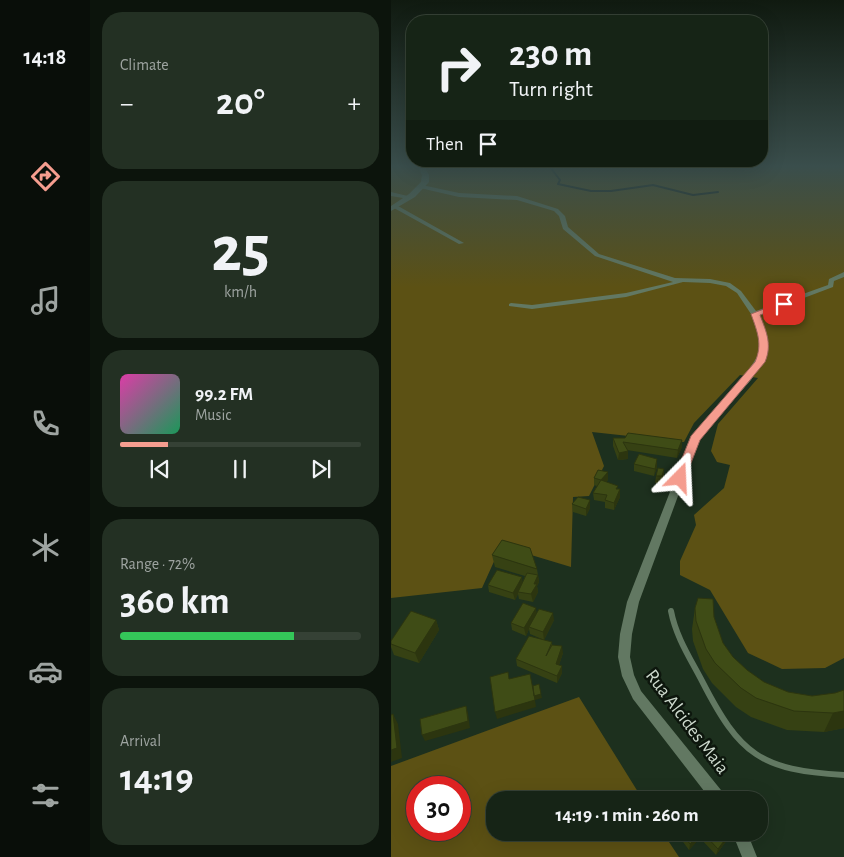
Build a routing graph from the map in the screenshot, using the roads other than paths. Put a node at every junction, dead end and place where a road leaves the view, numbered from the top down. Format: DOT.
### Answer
graph roads {
  1 [pos="546,207"];
  2 [pos="393,208"];
  3 [pos="461,243"];
  4 [pos="844,274"];
  5 [pos="685,281"];
  6 [pos="511,305"];
  7 [pos="755,314"];
  8 [pos="671,611"];
  9 [pos="844,775"];
  10 [pos="712,791"];
  11 [pos="743,841"];
  12 [pos="750,857"];
  1 -- 5 [label="street"];
  2 -- 3 [label="street"];
  4 -- 7 [label="street"];
  5 -- 6 [label="street"];
  5 -- 7 [label="street, Rua Alcides Maia"];
  7 -- 10 [label="street, Rua Alcides Maia"];
  8 -- 9 [label="lane"];
  11 -- 12 [label="street"];
}
